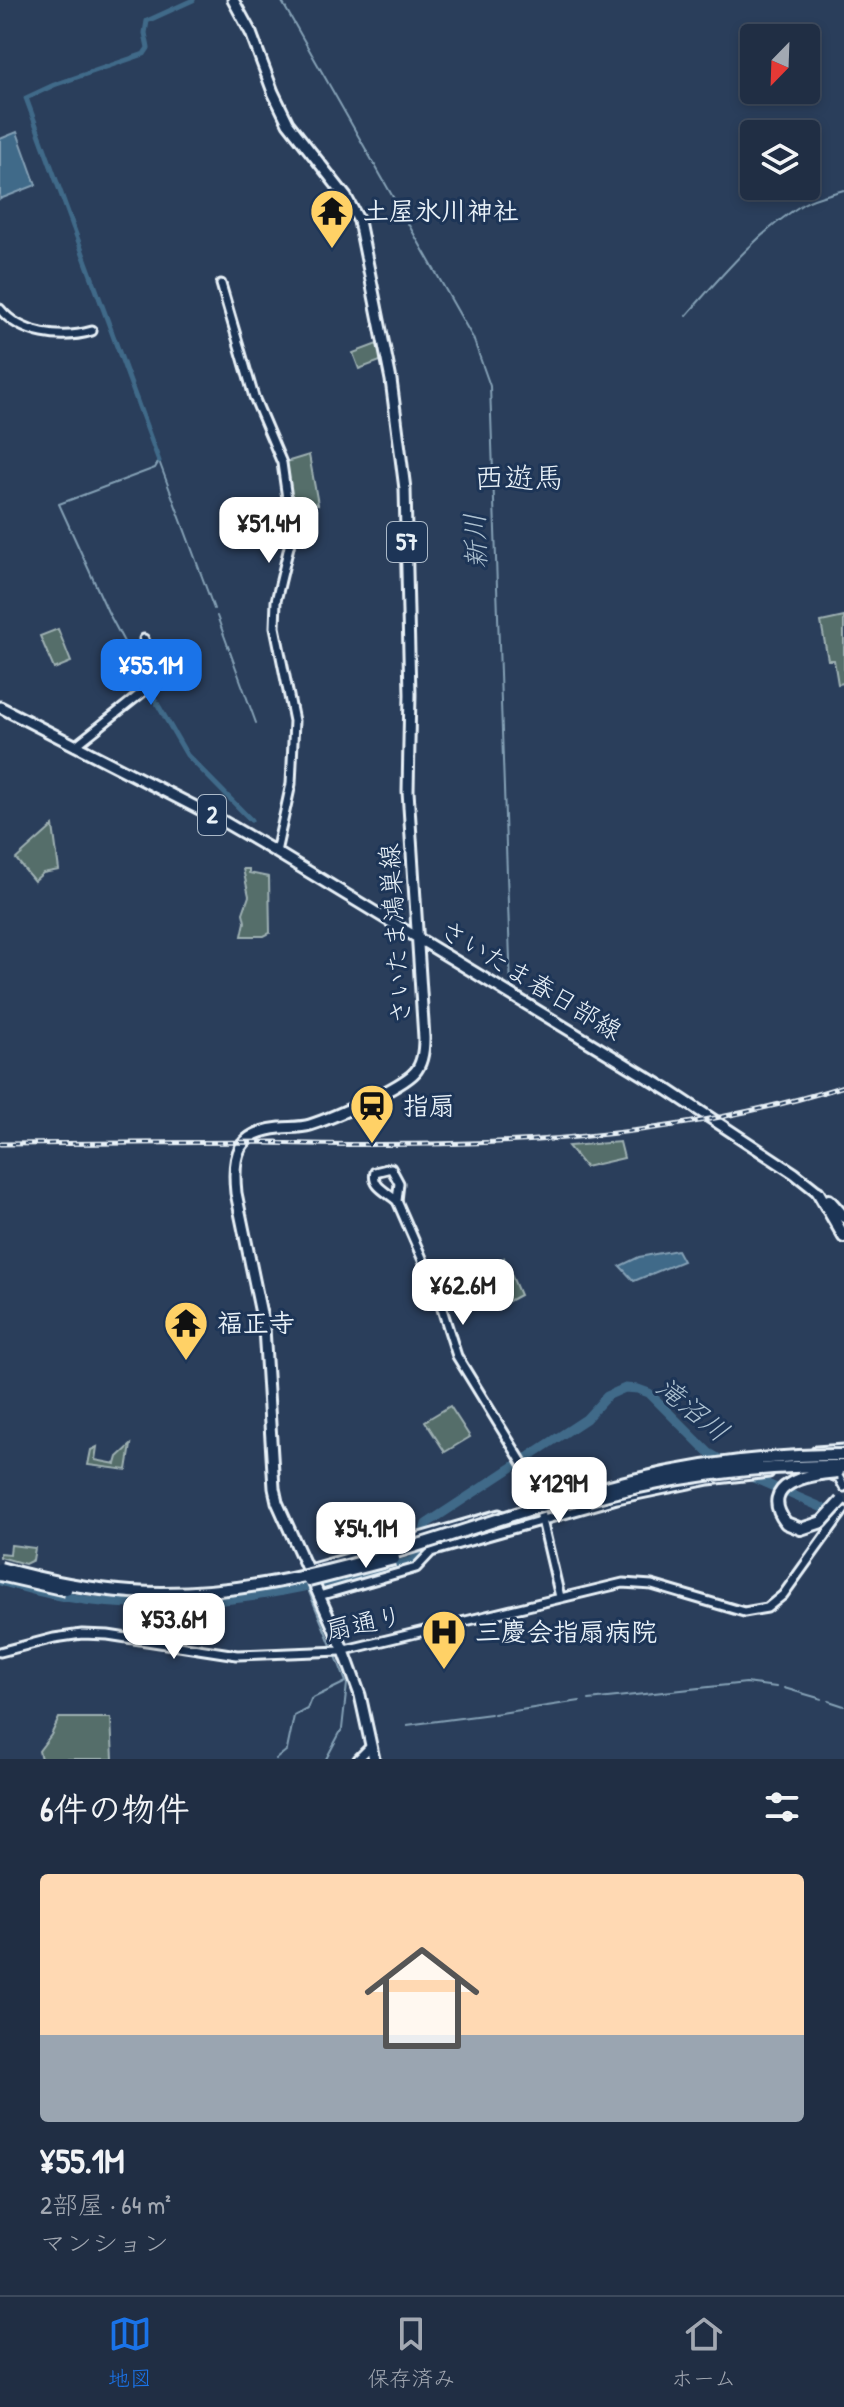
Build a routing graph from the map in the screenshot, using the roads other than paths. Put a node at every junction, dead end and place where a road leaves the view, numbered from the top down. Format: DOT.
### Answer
graph roads {
  1 [pos="233,0"];
  2 [pos="221,284"];
  3 [pos="0,309"];
  4 [pos="92,331"];
  5 [pos="144,639"];
  6 [pos="0,707"];
  7 [pos="75,746"];
  8 [pos="276,852"];
  9 [pos="418,937"];
  10 [pos="397,1180"];
  11 [pos="379,1188"];
  12 [pos="818,1192"];
  13 [pos="397,1201"];
  14 [pos="844,1217"];
  15 [pos="844,1237"];
  16 [pos="844,1452"];
  17 [pos="844,1469"];
  18 [pos="844,1487"];
  19 [pos="843,1502"];
  20 [pos="538,1503"];
  21 [pos="542,1519"];
  22 [pos="0,1568"];
  23 [pos="309,1569"];
  24 [pos="0,1575"];
  25 [pos="319,1595"];
  26 [pos="560,1597"];
  27 [pos="344,1651"];
  28 [pos="0,1652"];
  29 [pos="371,1746"];
  30 [pos="358,1759"];
  31 [pos="374,1759"];
  1 -- 9 [label="main road, さいたま鴻巣線 / 57"];
  2 -- 8 [label="street"];
  3 -- 4 [label="street"];
  5 -- 7 [label="street"];
  6 -- 7 [label="main road, さいたま春日部線 / 2"];
  7 -- 8 [label="main road, さいたま春日部線 / 2"];
  8 -- 9 [label="main road, さいたま春日部線 / 2"];
  9 -- 12 [label="main road, さいたま春日部線 / 2"];
  9 -- 23 [label="main road, さいたま鴻巣線 / 57"];
  10 -- 11 [label="street"];
  10 -- 11 [label="street"];
  10 -- 13 [label="street"];
  11 -- 13 [label="street"];
  12 -- 14 [label="highway"];
  12 -- 15 [label="highway"];
  13 -- 20 [label="street"];
  16 -- 20 [label="street, bridge"];
  16 -- 22 [label="highway, bridge"];
  17 -- 19 [label="highway, bridge"];
  17 -- 24 [label="highway, bridge"];
  18 -- 21 [label="street"];
  19 -- 26 [label="street, 扇通り"];
  20 -- 21 [label="street"];
  20 -- 23 [label="street, bridge"];
  21 -- 25 [label="street"];
  21 -- 26 [label="street"];
  23 -- 25 [label="main road, さいたま鴻巣線 / 57"];
  25 -- 27 [label="main road, さいたま鴻巣線 / 57"];
  26 -- 27 [label="street, 扇通り"];
  27 -- 28 [label="street, 扇通り"];
  27 -- 29 [label="main road, さいたま鴻巣線 / 57"];
  29 -- 30 [label="street"];
  29 -- 31 [label="main road, さいたま鴻巣線 / 57"];
}
